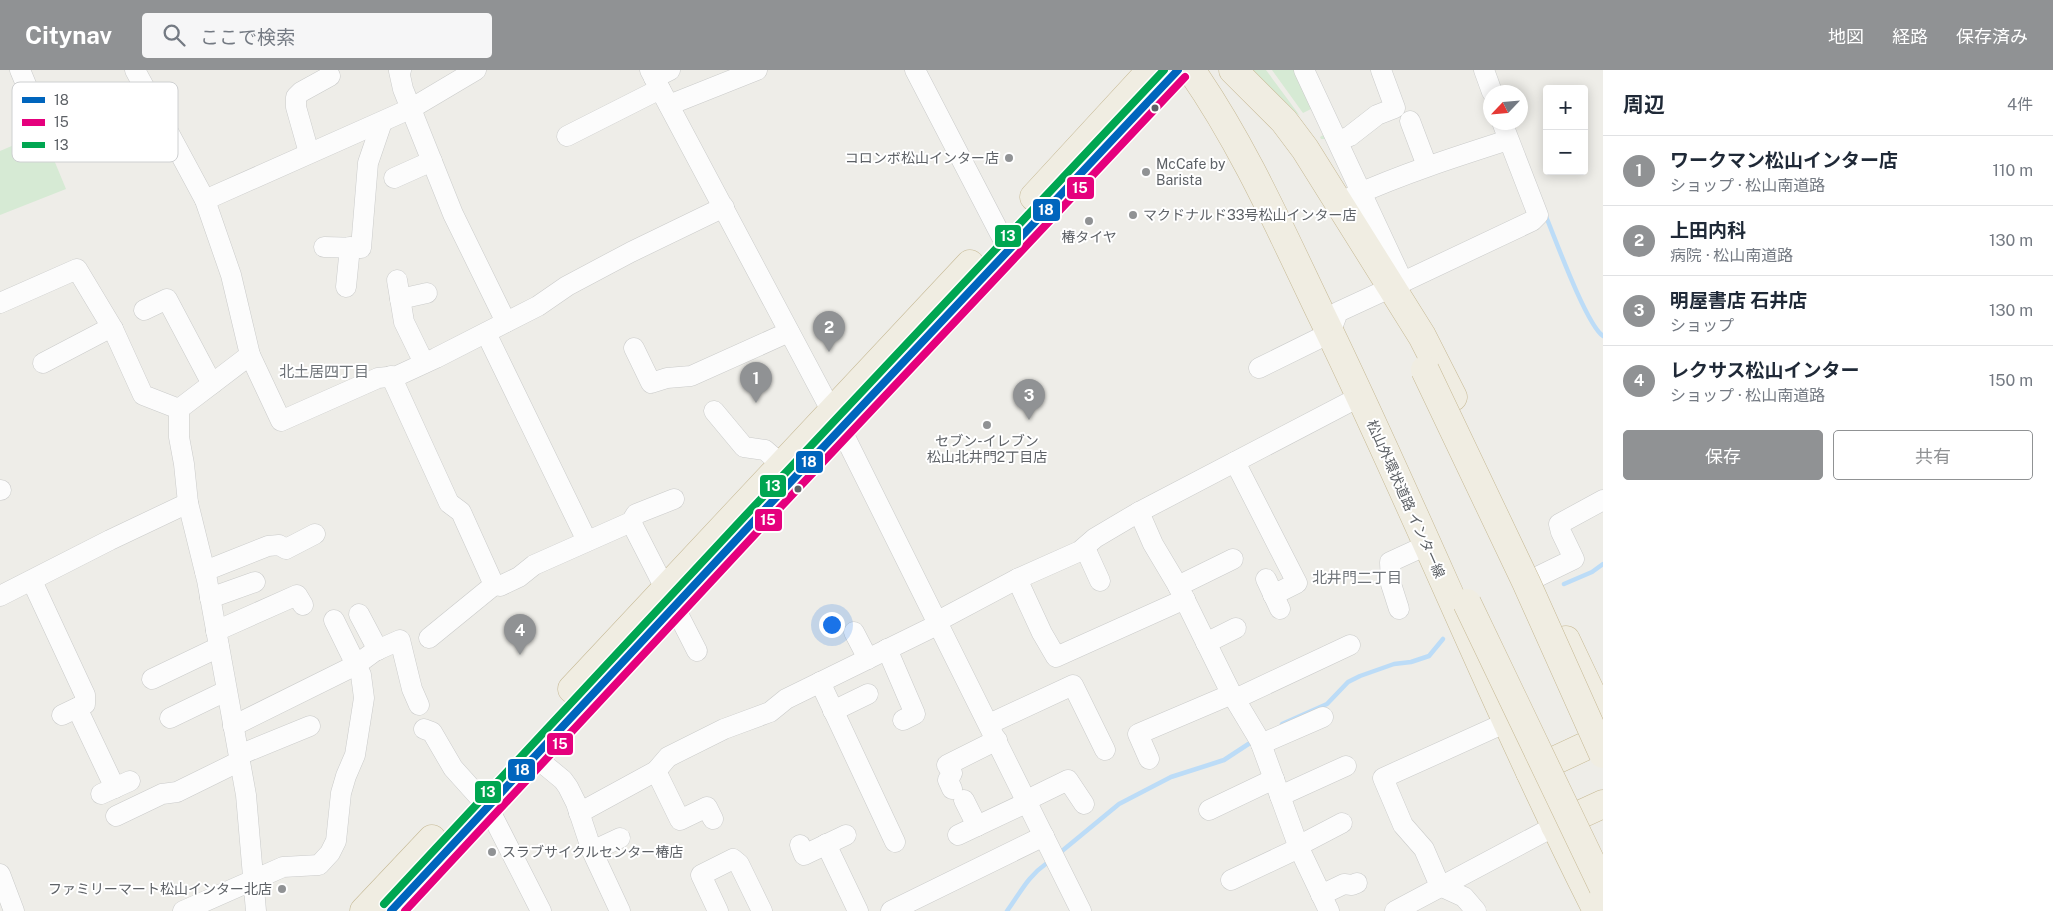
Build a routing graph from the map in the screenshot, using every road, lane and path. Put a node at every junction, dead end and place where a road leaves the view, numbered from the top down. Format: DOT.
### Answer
graph roads {
  1 [pos="20,70"];
  2 [pos="135,70"];
  3 [pos="401,70"];
  4 [pos="476,70"];
  5 [pos="756,70"];
  6 [pos="915,70"];
  7 [pos="1152,70"];
  8 [pos="1178,70"];
  9 [pos="1233,70"];
  10 [pos="1304,70"];
  11 [pos="1381,70"];
  12 [pos="1484,70"];
  13 [pos="330,76"];
  14 [pos="1198,81"];
  15 [pos="25,82"];
  16 [pos="141,82"];
  17 [pos="661,82"];
  18 [pos="1489,85"];
  19 [pos="412,108"];
  20 [pos="1410,121"];
  21 [pos="382,122"];
  22 [pos="1506,131"];
  23 [pos="567,136"];
  24 [pos="1338,141"];
  25 [pos="178,150"];
  26 [pos="309,153"];
  27 [pos="432,161"];
  28 [pos="1427,166"];
  29 [pos="394,178"];
  30 [pos="1350,198"];
  31 [pos="205,200"];
  32 [pos="724,207"];
  33 [pos="1004,242"];
  34 [pos="324,247"];
  35 [pos="350,247"];
  36 [pos="1397,284"];
  37 [pos="346,286"];
  38 [pos="427,293"];
  39 [pos="0,303"];
  40 [pos="144,310"];
  41 [pos="1409,316"];
  42 [pos="506,322"];
  43 [pos="113,329"];
  44 [pos="789,332"];
  45 [pos="1330,332"];
  46 [pos="486,333"];
  47 [pos="634,348"];
  48 [pos="250,354"];
  49 [pos="43,363"];
  50 [pos="424,363"];
  51 [pos="1259,368"];
  52 [pos="390,376"];
  53 [pos="212,384"];
  54 [pos="1361,396"];
  55 [pos="179,408"];
  56 [pos="714,411"];
  57 [pos="836,420"];
  58 [pos="1234,462"];
  59 [pos="781,464"];
  60 [pos="1404,492"];
  61 [pos="674,499"];
  62 [pos="1603,500"];
  63 [pos="188,504"];
  64 [pos="1139,512"];
  65 [pos="630,522"];
  66 [pos="315,534"];
  67 [pos="587,541"];
  68 [pos="1428,545"];
  69 [pos="1085,548"];
  70 [pos="1233,559"];
  71 [pos="205,571"];
  72 [pos="1537,577"];
  73 [pos="1017,579"];
  74 [pos="32,581"];
  75 [pos="1100,581"];
  76 [pos="255,582"];
  77 [pos="494,585"];
  78 [pos="1181,593"];
  79 [pos="1273,594"];
  80 [pos="0,596"];
  81 [pos="210,598"];
  82 [pos="669,599"];
  83 [pos="302,605"];
  84 [pos="1400,609"];
  85 [pos="359,614"];
  86 [pos="334,620"];
  87 [pos="938,622"];
  88 [pos="1236,628"];
  89 [pos="855,631"];
  90 [pos="429,638"];
  91 [pos="218,639"];
  92 [pos="1206,642"];
  93 [pos="1339,644"];
  94 [pos="887,649"];
  95 [pos="378,650"];
  96 [pos="697,651"];
  97 [pos="868,659"];
  98 [pos="356,665"];
  99 [pos="152,679"];
  100 [pos="820,682"];
  101 [pos="226,691"];
  102 [pos="868,694"];
  103 [pos="1233,696"];
  104 [pos="419,705"];
  105 [pos="834,711"];
  106 [pos="1323,717"];
  107 [pos="170,718"];
  108 [pos="1603,718"];
  109 [pos="903,720"];
  110 [pos="1507,722"];
  111 [pos="233,726"];
  112 [pos="310,726"];
  113 [pos="424,729"];
  114 [pos="993,732"];
  115 [pos="1603,738"];
  116 [pos="1261,744"];
  117 [pos="1105,750"];
  118 [pos="1603,754"];
  119 [pos="534,756"];
  120 [pos="239,758"];
  121 [pos="1150,759"];
  122 [pos="1346,766"];
  123 [pos="656,771"];
  124 [pos="1530,772"];
  125 [pos="115,787"];
  126 [pos="1277,788"];
  127 [pos="481,800"];
  128 [pos="1027,801"];
  129 [pos="1084,804"];
  130 [pos="1603,804"];
  131 [pos="1209,810"];
  132 [pos="579,813"];
  133 [pos="116,816"];
  134 [pos="713,819"];
  135 [pos="1342,823"];
  136 [pos="977,826"];
  137 [pos="1555,826"];
  138 [pos="846,835"];
  139 [pos="958,835"];
  140 [pos="1044,836"];
  141 [pos="620,838"];
  142 [pos="895,842"];
  143 [pos="826,844"];
  144 [pos="800,845"];
  145 [pos="1298,847"];
  146 [pos="592,851"];
  147 [pos="0,874"];
  148 [pos="253,880"];
  149 [pos="1231,880"];
  150 [pos="1357,883"];
  151 [pos="1440,886"];
  152 [pos="1603,887"];
  153 [pos="1325,903"];
  154 [pos="1400,910"];
  155 [pos="14,911"];
  156 [pos="183,911"];
  157 [pos="256,911"];
  158 [pos="364,911"];
  159 [pos="391,911"];
  160 [pos="541,911"];
  161 [pos="620,911"];
  162 [pos="718,911"];
  163 [pos="762,911"];
  164 [pos="858,911"];
  165 [pos="891,911"];
  166 [pos="1081,911"];
  167 [pos="1476,911"];
  168 [pos="1597,911"];
  1 -- 15 [label="street"];
  2 -- 16 [label="street"];
  3 -- 19 [label="street"];
  4 -- 19 [label="street"];
  5 -- 17 [label="street"];
  6 -- 33 [label="street"];
  7 -- 33 [label="highway"];
  8 -- 33 [label="highway"];
  9 -- 30 [label="highway"];
  10 -- 24 [label="street"];
  11 -- 24 [label="street"];
  12 -- 18 [label="street"];
  13 -- 26 [label="street"];
  14 -- 45 [label="highway, 松山外環状道路 インター線"];
  17 -- 23 [label="street"];
  17 -- 32 [label="street"];
  19 -- 21 [label="street"];
  19 -- 27 [label="street"];
  20 -- 28 [label="street"];
  21 -- 26 [label="street"];
  21 -- 35 [label="street"];
  22 -- 28 [label="street"];
  22 -- 36 [label="street"];
  24 -- 30 [label="street"];
  25 -- 31 [label="street"];
  26 -- 31 [label="street"];
  27 -- 29 [label="street"];
  27 -- 42 [label="street"];
  28 -- 30 [label="street"];
  30 -- 36 [label="highway"];
  31 -- 48 [label="street"];
  32 -- 42 [label="street"];
  32 -- 44 [label="street"];
  33 -- 57 [label="highway"];
  34 -- 35 [label="street"];
  35 -- 37 [label="street"];
  36 -- 41 [label="highway"];
  36 -- 45 [label="street"];
  38 -- 50 [label="street"];
  39 -- 43 [label="street"];
  40 -- 53 [label="street"];
  41 -- 72 [label="highway"];
  41 -- 118 [label="highway, bridge"];
  42 -- 46 [label="street"];
  43 -- 49 [label="street"];
  43 -- 55 [label="street"];
  44 -- 47 [label="street"];
  44 -- 57 [label="street"];
  45 -- 51 [label="street"];
  45 -- 54 [label="highway, 松山外環状道路 インター線"];
  46 -- 50 [label="street"];
  46 -- 67 [label="street"];
  48 -- 52 [label="street"];
  48 -- 53 [label="street"];
  50 -- 52 [label="street"];
  52 -- 77 [label="street"];
  53 -- 55 [label="street"];
  54 -- 58 [label="street"];
  54 -- 60 [label="highway, 松山外環状道路 インター線"];
  55 -- 63 [label="street"];
  56 -- 59 [label="street"];
  57 -- 59 [label="highway"];
  57 -- 82 [label="highway"];
  57 -- 87 [label="street"];
  58 -- 64 [label="street"];
  58 -- 79 [label="street"];
  59 -- 82 [label="highway"];
  60 -- 68 [label="highway, 松山外環状道路 インター線"];
  60 -- 152 [label="highway, bridge"];
  61 -- 65 [label="street"];
  62 -- 72 [label="street"];
  63 -- 71 [label="street"];
  63 -- 74 [label="street"];
  64 -- 69 [label="street"];
  64 -- 78 [label="street"];
  65 -- 67 [label="street"];
  65 -- 82 [label="street"];
  66 -- 71 [label="street"];
  67 -- 77 [label="street"];
  68 -- 84 [label="street"];
  68 -- 110 [label="highway, 松山外環状道路 インター線"];
  69 -- 73 [label="street"];
  69 -- 75 [label="street"];
  70 -- 78 [label="street"];
  71 -- 81 [label="street"];
  72 -- 108 [label="highway"];
  73 -- 78 [label="street"];
  73 -- 87 [label="street"];
  74 -- 80 [label="street"];
  74 -- 125 [label="street"];
  76 -- 81 [label="street"];
  77 -- 90 [label="street"];
  78 -- 92 [label="street"];
  81 -- 91 [label="street"];
  82 -- 96 [label="street"];
  82 -- 119 [label="highway"];
  82 -- 127 [label="highway"];
  83 -- 91 [label="street"];
  85 -- 95 [label="street"];
  86 -- 98 [label="street"];
  87 -- 94 [label="street"];
  87 -- 114 [label="street"];
  88 -- 92 [label="street"];
  89 -- 97 [label="street"];
  91 -- 99 [label="street"];
  91 -- 101 [label="street"];
  92 -- 103 [label="street"];
  93 -- 103 [label="street"];
  94 -- 97 [label="street"];
  94 -- 109 [label="street"];
  95 -- 98 [label="street"];
  95 -- 104 [label="street"];
  97 -- 100 [label="street"];
  98 -- 111 [label="street"];
  98 -- 148 [label="street"];
  100 -- 105 [label="street"];
  100 -- 123 [label="street"];
  101 -- 107 [label="street"];
  101 -- 111 [label="street"];
  102 -- 105 [label="street"];
  103 -- 116 [label="street"];
  103 -- 121 [label="street"];
  105 -- 142 [label="street"];
  106 -- 116 [label="street"];
  110 -- 124 [label="highway, 松山外環状道路 インター線"];
  110 -- 151 [label="street"];
  111 -- 120 [label="street"];
  112 -- 120 [label="street"];
  113 -- 127 [label="street"];
  114 -- 117 [label="street"];
  114 -- 128 [label="street"];
  114 -- 136 [label="street"];
  115 -- 124 [label="highway"];
  116 -- 126 [label="street"];
  119 -- 127 [label="highway"];
  119 -- 132 [label="street"];
  120 -- 133 [label="street"];
  120 -- 148 [label="street"];
  122 -- 126 [label="street"];
  123 -- 132 [label="street"];
  123 -- 134 [label="street"];
  124 -- 137 [label="highway, 松山外環状道路 インター線"];
  126 -- 131 [label="street"];
  126 -- 145 [label="street"];
  127 -- 158 [label="highway"];
  127 -- 159 [label="highway"];
  127 -- 160 [label="street"];
  128 -- 129 [label="street"];
  128 -- 136 [label="street"];
  128 -- 140 [label="street"];
  130 -- 137 [label="highway"];
  132 -- 146 [label="street"];
  135 -- 145 [label="street"];
  136 -- 139 [label="street"];
  137 -- 151 [label="street"];
  137 -- 168 [label="highway, 松山外環状道路 インター線"];
  138 -- 143 [label="street"];
  140 -- 165 [label="street"];
  140 -- 166 [label="street"];
  141 -- 146 [label="street"];
  143 -- 144 [label="street"];
  143 -- 164 [label="street"];
  145 -- 149 [label="street"];
  145 -- 153 [label="street"];
  146 -- 161 [label="street"];
  147 -- 155 [label="street"];
  148 -- 156 [label="street"];
  148 -- 157 [label="street"];
  150 -- 153 [label="street"];
  151 -- 154 [label="street"];
  151 -- 167 [label="street"];
  162 -- 163 [label="street"];
}
